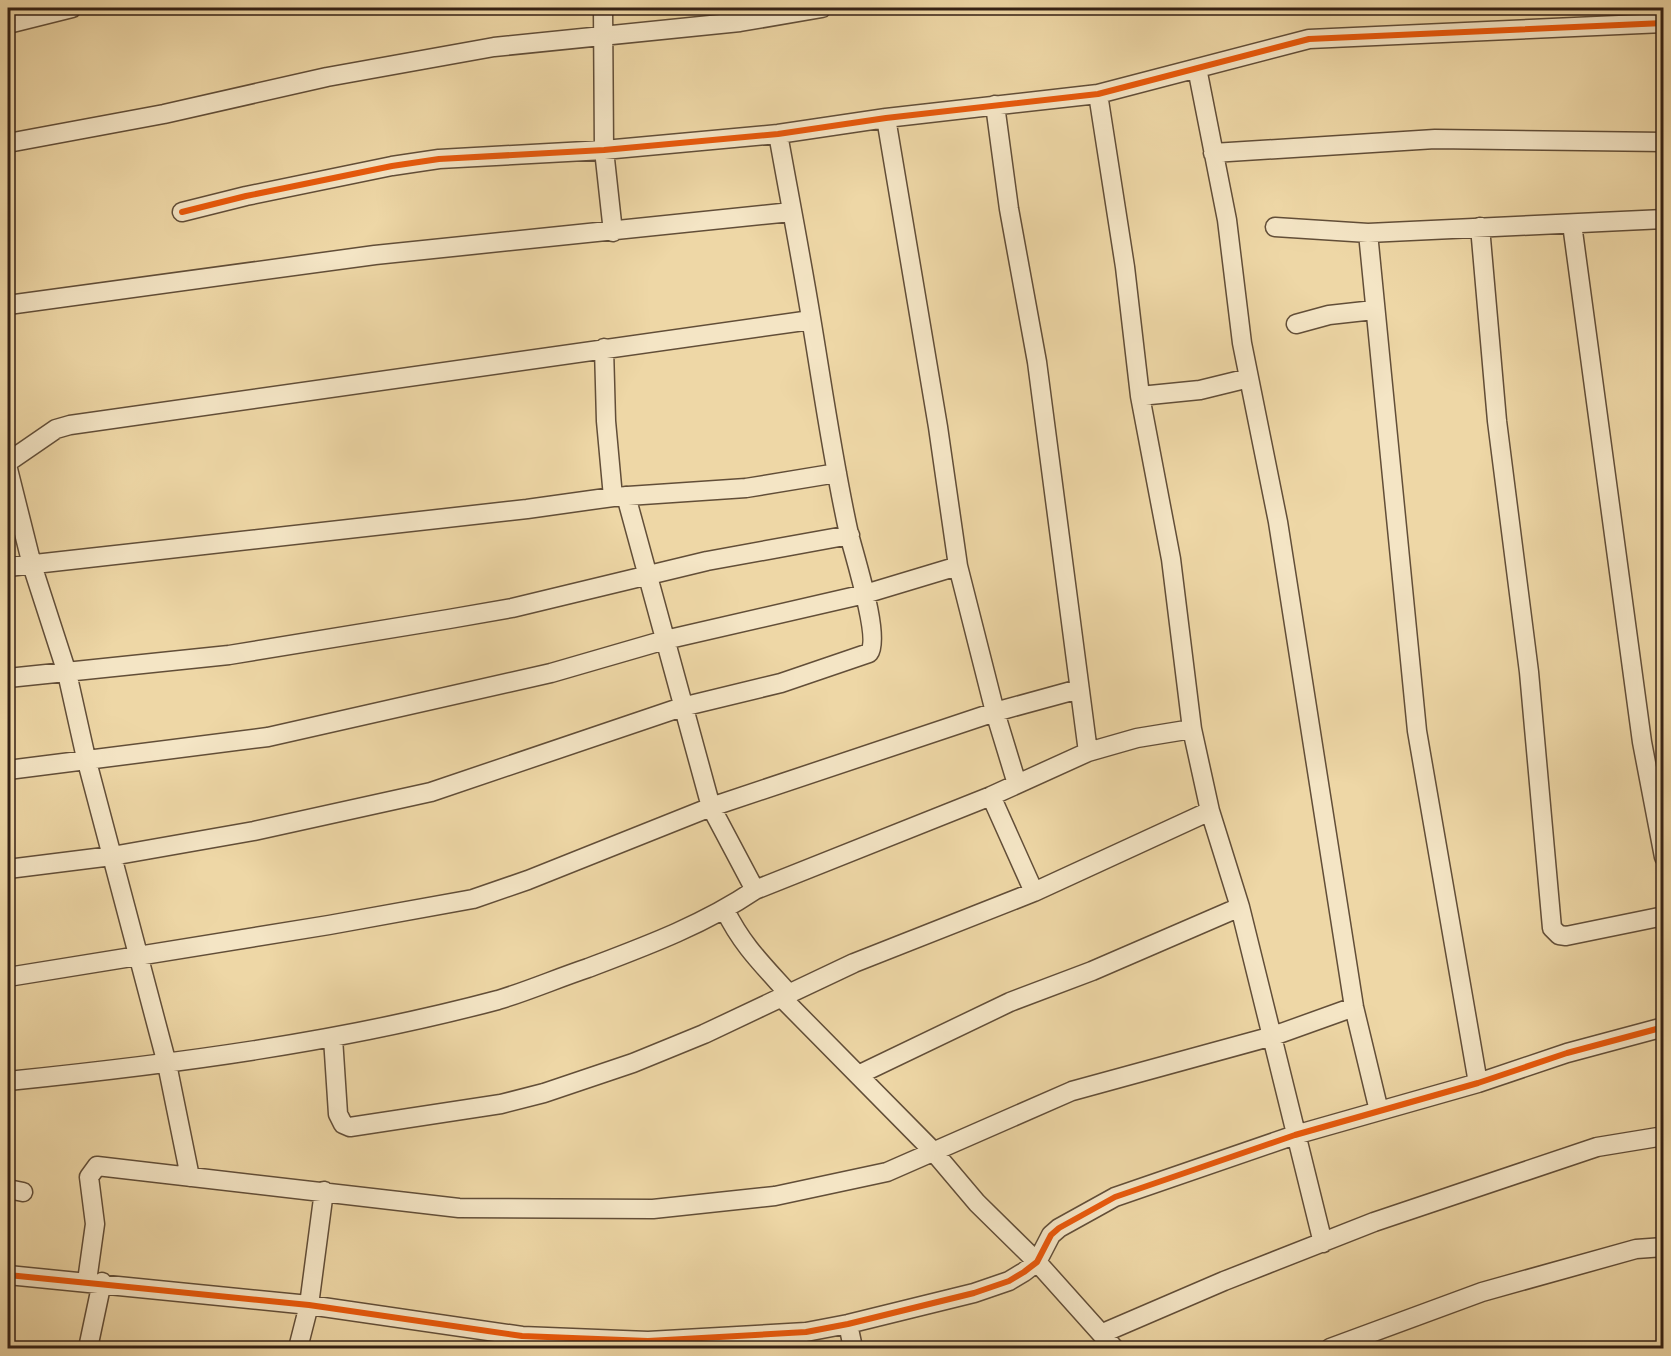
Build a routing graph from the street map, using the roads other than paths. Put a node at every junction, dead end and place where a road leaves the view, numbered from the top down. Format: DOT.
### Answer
graph roads {
  1 [pos="72,8"];
  2 [pos="603,8"];
  3 [pos="822,8"];
  4 [pos="1664,23"];
  5 [pos="8,24"];
  6 [pos="626,34"];
  7 [pos="604,37"];
  8 [pos="605,60"];
  9 [pos="1197,68"];
  10 [pos="1098,94"];
  11 [pos="995,105"];
  12 [pos="886,118"];
  13 [pos="778,134"];
  14 [pos="1664,142"];
  15 [pos="8,143"];
  16 [pos="604,150"];
  17 [pos="1213,153"];
  18 [pos="791,212"];
  19 [pos="182,213"];
  20 [pos="1664,219"];
  21 [pos="1572,224"];
  22 [pos="1275,227"];
  23 [pos="1480,227"];
  24 [pos="613,232"];
  25 [pos="1368,233"];
  26 [pos="8,306"];
  27 [pos="1374,310"];
  28 [pos="811,320"];
  29 [pos="1296,324"];
  30 [pos="604,348"];
  31 [pos="1249,378"];
  32 [pos="1140,396"];
  33 [pos="8,462"];
  34 [pos="8,469"];
  35 [pos="837,474"];
  36 [pos="619,497"];
  37 [pos="850,535"];
  38 [pos="32,565"];
  39 [pos="958,566"];
  40 [pos="8,567"];
  41 [pos="646,575"];
  42 [pos="865,594"];
  43 [pos="665,640"];
  44 [pos="68,674"];
  45 [pos="8,678"];
  46 [pos="1079,689"];
  47 [pos="682,707"];
  48 [pos="995,712"];
  49 [pos="1192,729"];
  50 [pos="1088,752"];
  51 [pos="86,758"];
  52 [pos="8,770"];
  53 [pos="1017,784"];
  54 [pos="991,796"];
  55 [pos="711,807"];
  56 [pos="1210,811"];
  57 [pos="112,856"];
  58 [pos="1664,857"];
  59 [pos="8,870"];
  60 [pos="755,890"];
  61 [pos="1034,892"];
  62 [pos="1240,907"];
  63 [pos="725,910"];
  64 [pos="1664,916"];
  65 [pos="139,956"];
  66 [pos="8,977"];
  67 [pos="785,995"];
  68 [pos="1354,1007"];
  69 [pos="1664,1027"];
  70 [pos="1273,1036"];
  71 [pos="333,1038"];
  72 [pos="167,1064"];
  73 [pos="858,1075"];
  74 [pos="8,1081"];
  75 [pos="1478,1083"];
  76 [pos="1378,1111"];
  77 [pos="1296,1136"];
  78 [pos="1664,1136"];
  79 [pos="933,1150"];
  80 [pos="190,1177"];
  81 [pos="324,1191"];
  82 [pos="1323,1243"];
  83 [pos="1664,1247"];
  84 [pos="1037,1262"];
  85 [pos="8,1275"];
  86 [pos="95,1282"];
  87 [pos="309,1305"];
  88 [pos="848,1324"];
  89 [pos="1103,1333"];
  90 [pos="647,1345"];
  91 [pos="88,1348"];
  92 [pos="298,1348"];
  93 [pos="853,1348"];
  94 [pos="1114,1348"];
  95 [pos="1330,1348"];
  1 -- 5 [label="street"];
  2 -- 7 [label="street"];
  3 -- 6 [label="street"];
  4 -- 9 [label="street"];
  6 -- 7 [label="street"];
  6 -- 8 [label="street"];
  7 -- 8 [label="street"];
  7 -- 15 [label="street"];
  8 -- 16 [label="street"];
  9 -- 10 [label="street"];
  9 -- 17 [label="street"];
  10 -- 11 [label="street"];
  10 -- 32 [label="street"];
  11 -- 12 [label="street"];
  11 -- 46 [label="street"];
  12 -- 13 [label="street"];
  12 -- 39 [label="street"];
  13 -- 16 [label="street"];
  13 -- 18 [label="street"];
  14 -- 17 [label="street"];
  16 -- 19 [label="street"];
  16 -- 24 [label="street"];
  17 -- 31 [label="street"];
  18 -- 24 [label="street"];
  18 -- 28 [label="street"];
  20 -- 21 [label="street"];
  21 -- 23 [label="street"];
  21 -- 58 [label="street"];
  22 -- 25 [label="street"];
  23 -- 25 [label="street"];
  23 -- 64 [label="street"];
  24 -- 26 [label="street"];
  25 -- 27 [label="street"];
  27 -- 29 [label="street"];
  27 -- 75 [label="street"];
  28 -- 30 [label="street"];
  28 -- 35 [label="street"];
  30 -- 33 [label="street"];
  30 -- 36 [label="street"];
  31 -- 32 [label="street"];
  31 -- 68 [label="street"];
  32 -- 49 [label="street"];
  34 -- 38 [label="street"];
  35 -- 36 [label="street"];
  35 -- 37 [label="street"];
  36 -- 38 [label="street"];
  36 -- 41 [label="street"];
  37 -- 41 [label="street"];
  37 -- 42 [label="street"];
  38 -- 40 [label="street"];
  38 -- 44 [label="street"];
  39 -- 42 [label="street"];
  39 -- 48 [label="street"];
  41 -- 43 [label="street"];
  41 -- 44 [label="street"];
  42 -- 43 [label="street"];
  42 -- 47 [label="street"];
  43 -- 47 [label="street"];
  43 -- 51 [label="street"];
  44 -- 45 [label="street"];
  44 -- 51 [label="street"];
  46 -- 48 [label="street"];
  46 -- 50 [label="street"];
  47 -- 55 [label="street"];
  47 -- 57 [label="street"];
  48 -- 53 [label="street"];
  48 -- 55 [label="street"];
  49 -- 50 [label="street"];
  49 -- 56 [label="street"];
  50 -- 53 [label="street"];
  51 -- 52 [label="street"];
  51 -- 57 [label="street"];
  53 -- 54 [label="street"];
  54 -- 60 [label="street"];
  54 -- 61 [label="street"];
  55 -- 60 [label="street"];
  55 -- 65 [label="street"];
  56 -- 61 [label="street"];
  56 -- 62 [label="street"];
  57 -- 59 [label="street"];
  57 -- 65 [label="street"];
  60 -- 63 [label="street"];
  61 -- 67 [label="street"];
  62 -- 70 [label="street"];
  62 -- 73 [label="street"];
  63 -- 67 [label="street"];
  63 -- 71 [label="street"];
  65 -- 66 [label="street"];
  65 -- 72 [label="street"];
  67 -- 71 [label="street"];
  67 -- 73 [label="street"];
  68 -- 70 [label="street"];
  68 -- 76 [label="street"];
  69 -- 75 [label="street"];
  70 -- 77 [label="street"];
  70 -- 79 [label="street"];
  71 -- 72 [label="street"];
  72 -- 74 [label="street"];
  72 -- 80 [label="street"];
  73 -- 79 [label="street"];
  75 -- 76 [label="street"];
  76 -- 77 [label="street"];
  77 -- 82 [label="street"];
  77 -- 84 [label="street"];
  78 -- 82 [label="street"];
  79 -- 81 [label="street"];
  79 -- 84 [label="street"];
  80 -- 81 [label="street"];
  80 -- 86 [label="street"];
  81 -- 87 [label="street"];
  82 -- 89 [label="street"];
  83 -- 95 [label="street"];
  84 -- 88 [label="street"];
  84 -- 89 [label="street"];
  85 -- 86 [label="street"];
  86 -- 87 [label="street"];
  86 -- 91 [label="street"];
  87 -- 90 [label="street"];
  87 -- 92 [label="street"];
  88 -- 90 [label="street"];
  88 -- 93 [label="street"];
  89 -- 94 [label="street"];
}
